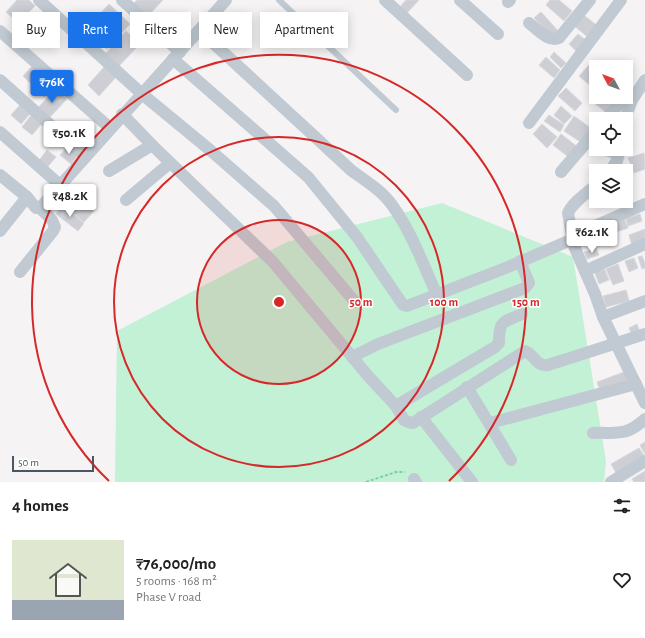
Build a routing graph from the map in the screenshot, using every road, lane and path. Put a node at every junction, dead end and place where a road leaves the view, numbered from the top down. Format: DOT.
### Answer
graph roads {
  1 [pos="39,0"];
  2 [pos="122,0"];
  3 [pos="226,0"];
  4 [pos="279,0"];
  5 [pos="385,0"];
  6 [pos="460,0"];
  7 [pos="590,0"];
  8 [pos="621,0"];
  9 [pos="215,12"];
  10 [pos="529,23"];
  11 [pos="199,30"];
  12 [pos="0,31"];
  13 [pos="498,34"];
  14 [pos="219,48"];
  15 [pos="176,56"];
  16 [pos="645,74"];
  17 [pos="466,75"];
  18 [pos="0,80"];
  19 [pos="645,80"];
  20 [pos="633,89"];
  21 [pos="142,94"];
  22 [pos="620,104"];
  23 [pos="396,110"];
  24 [pos="612,112"];
  25 [pos="628,112"];
  26 [pos="122,114"];
  27 [pos="529,123"];
  28 [pos="110,128"];
  29 [pos="0,132"];
  30 [pos="589,139"];
  31 [pos="152,145"];
  32 [pos="85,156"];
  33 [pos="170,162"];
  34 [pos="109,172"];
  35 [pos="561,172"];
  36 [pos="0,175"];
  37 [pos="60,185"];
  38 [pos="589,191"];
  39 [pos="27,197"];
  40 [pos="126,200"];
  41 [pos="645,204"];
  42 [pos="40,208"];
  43 [pos="0,231"];
  44 [pos="572,238"];
  45 [pos="645,244"];
  46 [pos="520,261"];
  47 [pos="584,271"];
  48 [pos="20,272"];
  49 [pos="436,293"];
  50 [pos="513,294"];
  51 [pos="645,301"];
  52 [pos="355,302"];
  53 [pos="603,317"];
  54 [pos="645,334"];
  55 [pos="615,344"];
  56 [pos="352,357"];
  57 [pos="467,387"];
  58 [pos="640,387"];
  59 [pos="645,403"];
  60 [pos="396,406"];
  61 [pos="421,417"];
  62 [pos="645,419"];
  63 [pos="490,423"];
  64 [pos="593,433"];
  65 [pos="511,460"];
  66 [pos="645,461"];
  67 [pos="415,481"];
  68 [pos="616,481"];
  69 [pos="366,482"];
  70 [pos="472,482"];
  1 -- 21 [label="street"];
  2 -- 15 [label="street"];
  3 -- 9 [label="street"];
  4 -- 23 [label="lane"];
  5 -- 17 [label="street"];
  6 -- 13 [label="street"];
  7 -- 10 [label="street"];
  8 -- 27 [label="street"];
  11 -- 15 [label="street"];
  12 -- 28 [label="street"];
  14 -- 49 [label="street"];
  15 -- 21 [label="street"];
  15 -- 49 [label="street"];
  16 -- 20 [label="street"];
  18 -- 32 [label="street"];
  19 -- 25 [label="street"];
  21 -- 26 [label="street"];
  21 -- 52 [label="street"];
  22 -- 24 [label="street"];
  26 -- 28 [label="street"];
  26 -- 31 [label="street"];
  28 -- 32 [label="street"];
  29 -- 37 [label="street"];
  30 -- 35 [label="street"];
  31 -- 33 [label="street"];
  31 -- 34 [label="street"];
  32 -- 37 [label="street"];
  33 -- 40 [label="street"];
  33 -- 56 [label="street"];
  36 -- 39 [label="street"];
  37 -- 42 [label="street"];
  38 -- 44 [label="street"];
  39 -- 42 [label="street"];
  39 -- 43 [label="street"];
  41 -- 44 [label="street"];
  42 -- 48 [label="street"];
  44 -- 46 [label="street"];
  44 -- 47 [label="street"];
  45 -- 47 [label="street"];
  46 -- 49 [label="street"];
  46 -- 50 [label="street"];
  47 -- 53 [label="street"];
  50 -- 56 [label="street"];
  50 -- 60 [label="street"];
  51 -- 53 [label="street"];
  53 -- 55 [label="street"];
  54 -- 55 [label="street"];
  55 -- 57 [label="street"];
  55 -- 58 [label="street"];
  56 -- 60 [label="street"];
  57 -- 61 [label="street"];
  57 -- 63 [label="street"];
  58 -- 59 [label="street"];
  58 -- 63 [label="street"];
  60 -- 61 [label="street"];
  61 -- 70 [label="street"];
  62 -- 64 [label="street"];
  63 -- 65 [label="street"];
  66 -- 68 [label="street"];
  67 -- 69 [label="path"];
}
